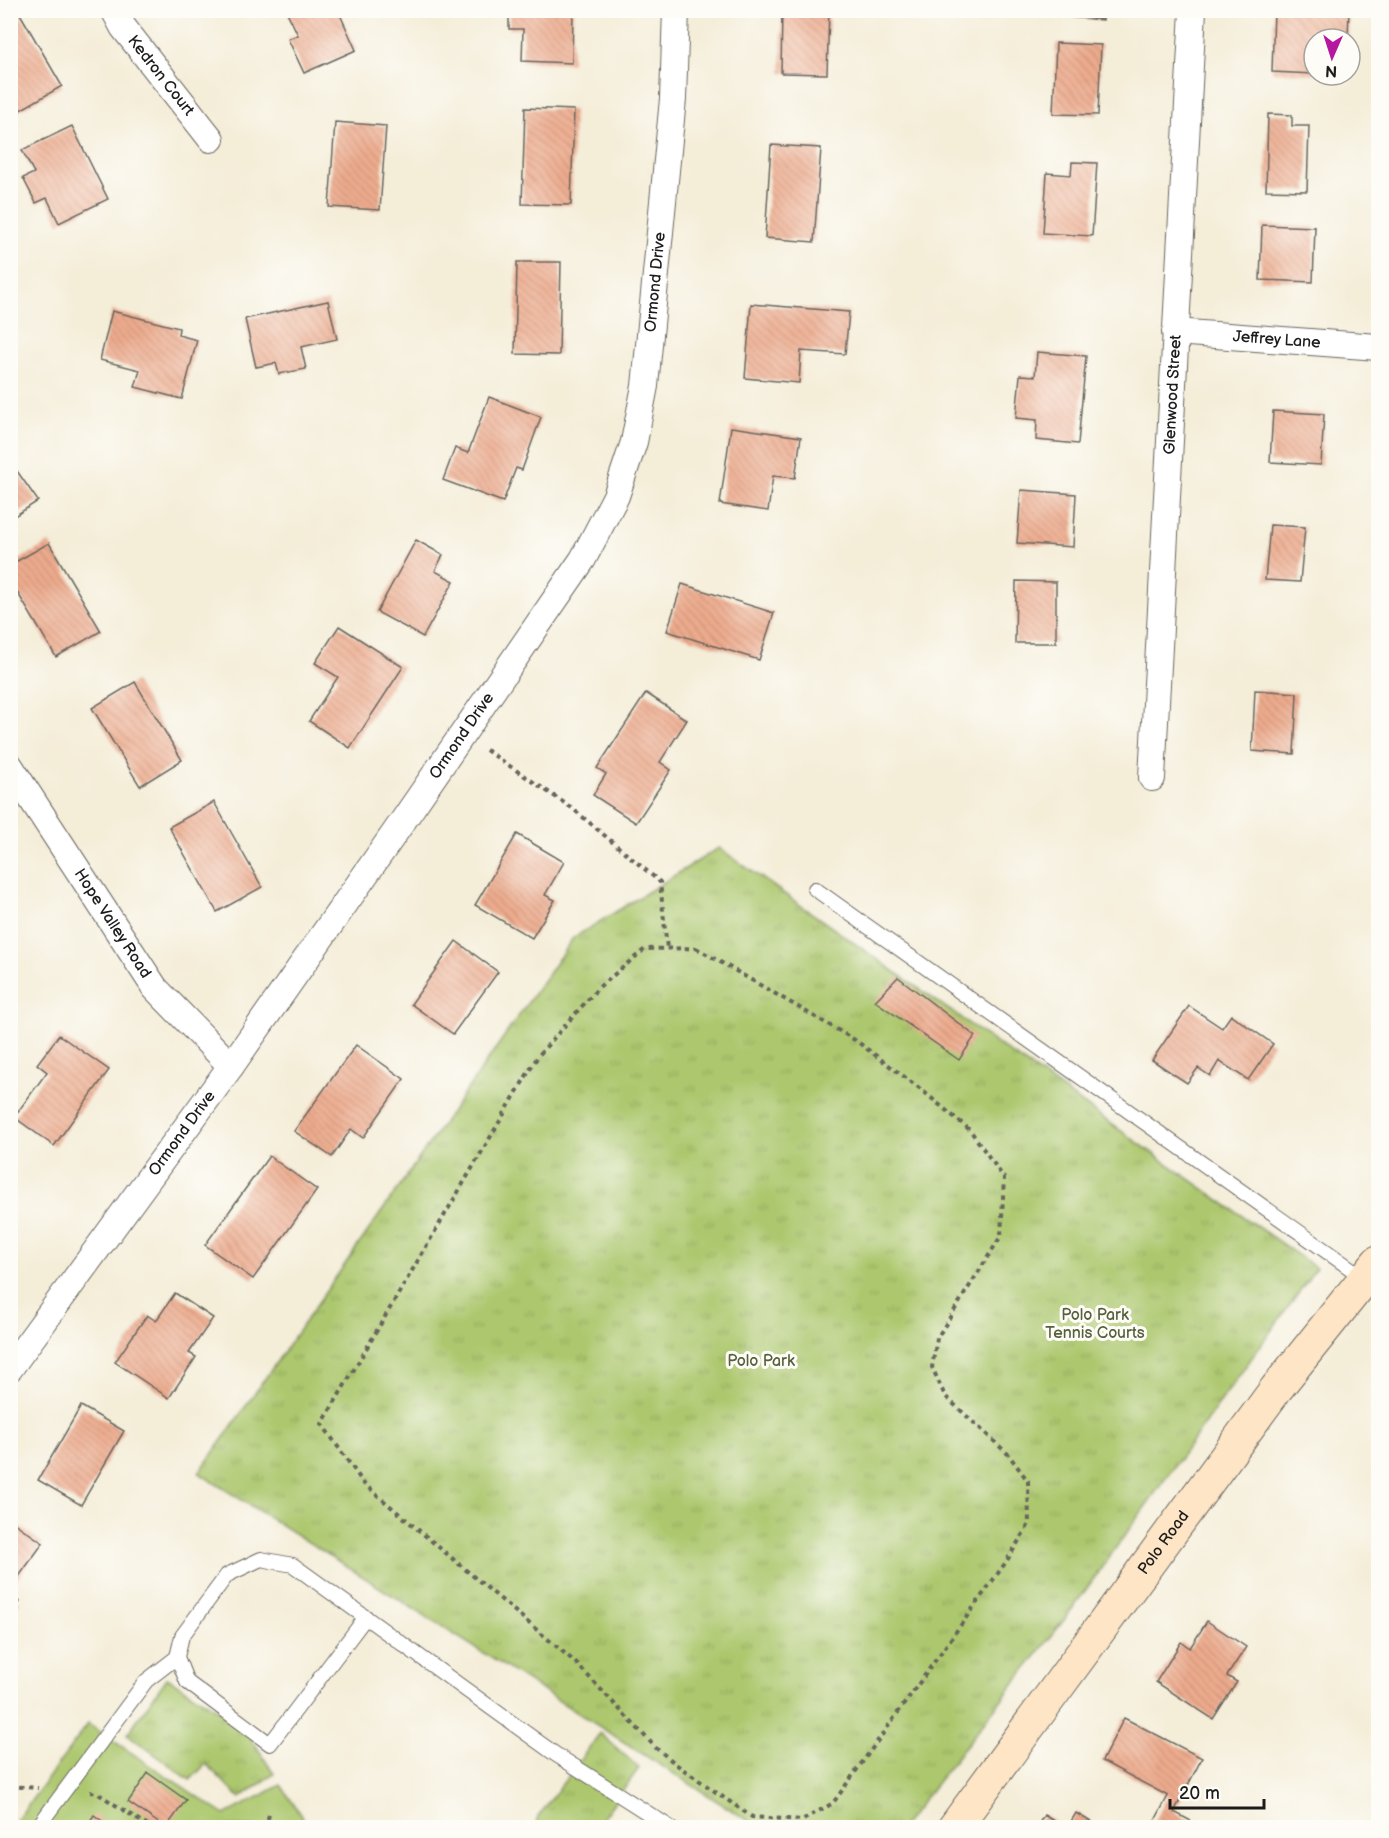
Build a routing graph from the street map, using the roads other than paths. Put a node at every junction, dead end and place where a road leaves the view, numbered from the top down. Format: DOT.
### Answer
graph roads {
  1 [pos="114,10"];
  2 [pos="676,10"];
  3 [pos="1193,10"];
  4 [pos="211,140"];
  5 [pos="1175,332"];
  6 [pos="1378,347"];
  7 [pos="10,766"];
  8 [pos="1152,778"];
  9 [pos="815,890"];
  10 [pos="231,1066"];
  11 [pos="1371,1270"];
  12 [pos="10,1368"];
  13 [pos="366,1617"];
  14 [pos="177,1657"];
  15 [pos="37,1827"];
  16 [pos="671,1827"];
  17 [pos="954,1827"];
  1 -- 4 [label="street, Kedron Court"];
  2 -- 10 [label="street, Ormond Drive"];
  3 -- 5 [label="street, Glenwood Street"];
  5 -- 6 [label="street, Jeffrey Lane"];
  5 -- 8 [label="street, Glenwood Street"];
  7 -- 10 [label="street, Hope Valley Road"];
  9 -- 11 [label="lane"];
  10 -- 12 [label="street, Ormond Drive"];
  11 -- 17 [label="main road, Polo Road"];
  13 -- 14 [label="lane"];
  13 -- 14 [label="lane"];
  13 -- 16 [label="lane"];
  14 -- 15 [label="lane"];
}
